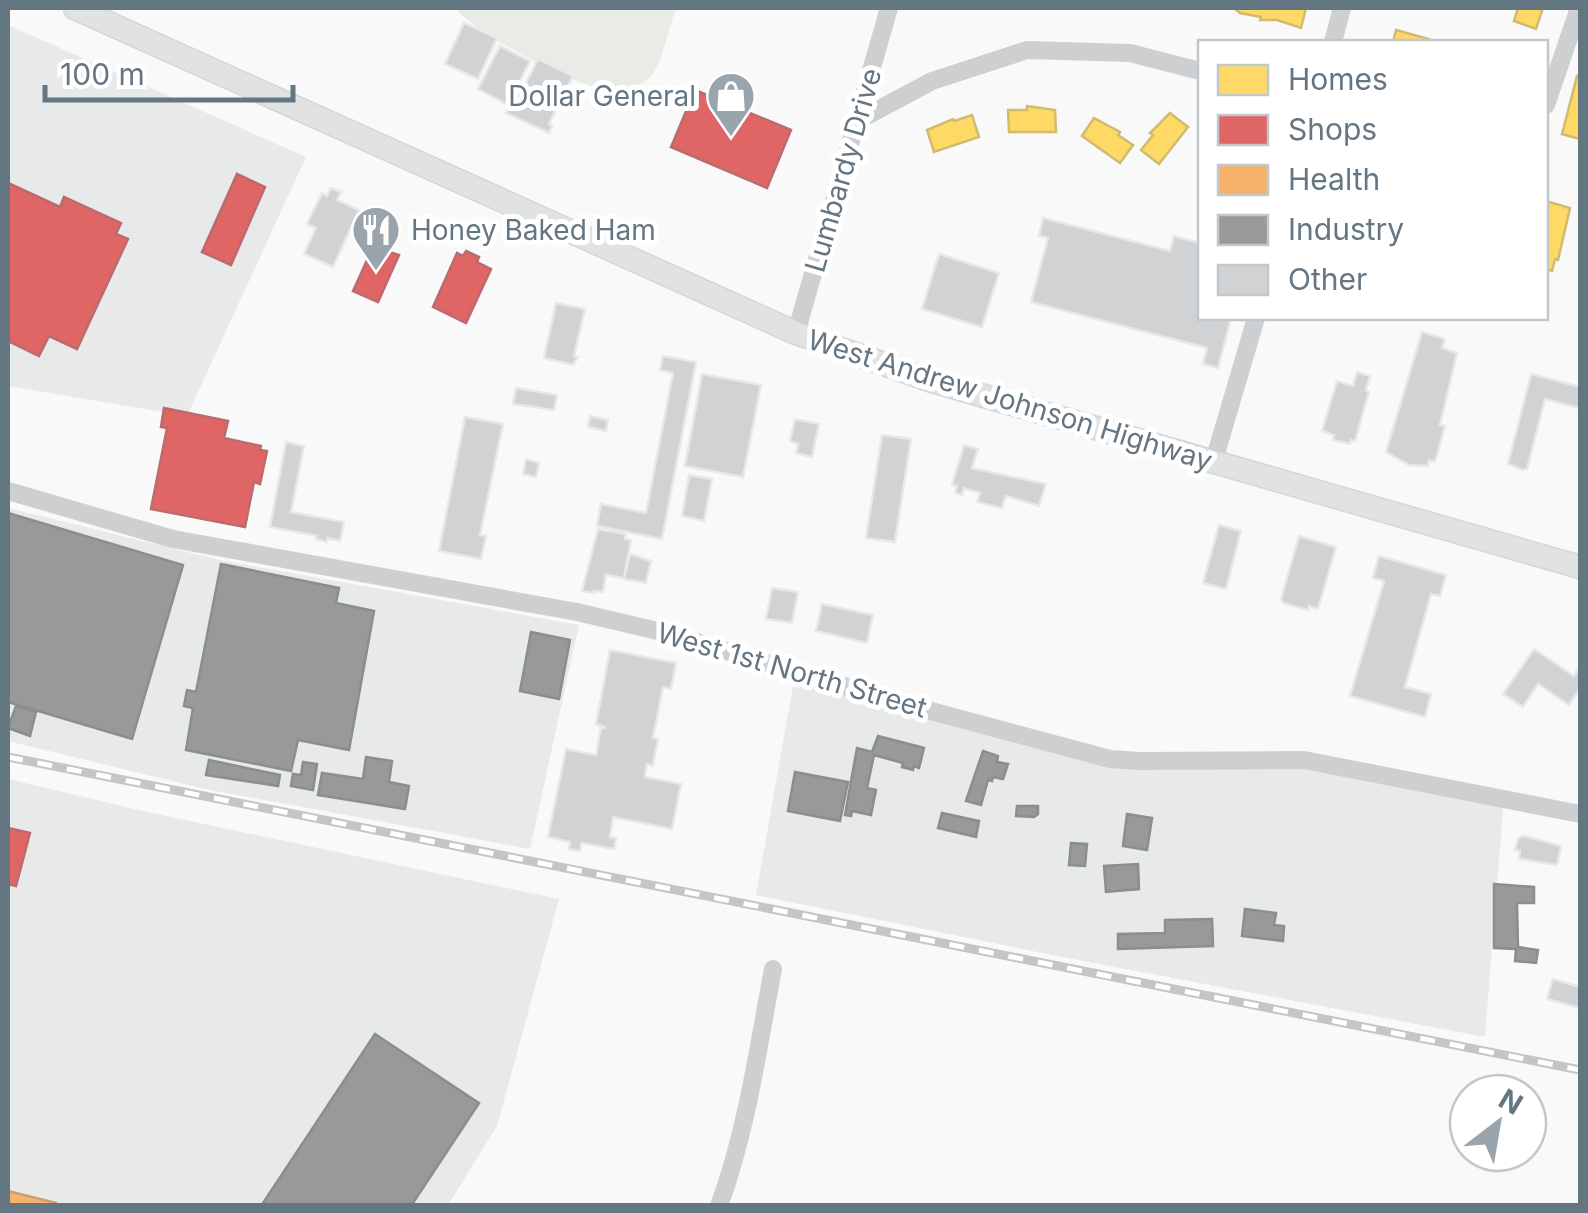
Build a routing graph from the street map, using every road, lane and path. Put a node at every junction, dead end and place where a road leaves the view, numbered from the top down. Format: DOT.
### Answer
graph roads {
  1 [pos="75,8"];
  2 [pos="889,8"];
  3 [pos="1342,8"];
  4 [pos="1579,8"];
  5 [pos="1334,40"];
  6 [pos="1198,70"];
  7 [pos="1548,99"];
  8 [pos="859,120"];
  9 [pos="1255,320"];
  10 [pos="796,333"];
  11 [pos="1214,464"];
  12 [pos="8,490"];
  13 [pos="1580,567"];
  14 [pos="1580,814"];
  15 [pos="773,969"];
  16 [pos="719,1206"];
  1 -- 10 [label="main road, West Andrew Johnson Highway"];
  2 -- 8 [label="street, Lumbardy Drive"];
  3 -- 5 [label="street"];
  4 -- 7 [label="street"];
  6 -- 8 [label="street"];
  8 -- 10 [label="street, Lumbardy Drive"];
  9 -- 11 [label="street"];
  10 -- 11 [label="main road, West Andrew Johnson Highway"];
  11 -- 13 [label="main road, West Andrew Johnson Highway"];
  12 -- 14 [label="street, West 1st North Street"];
  15 -- 16 [label="street"];
}
